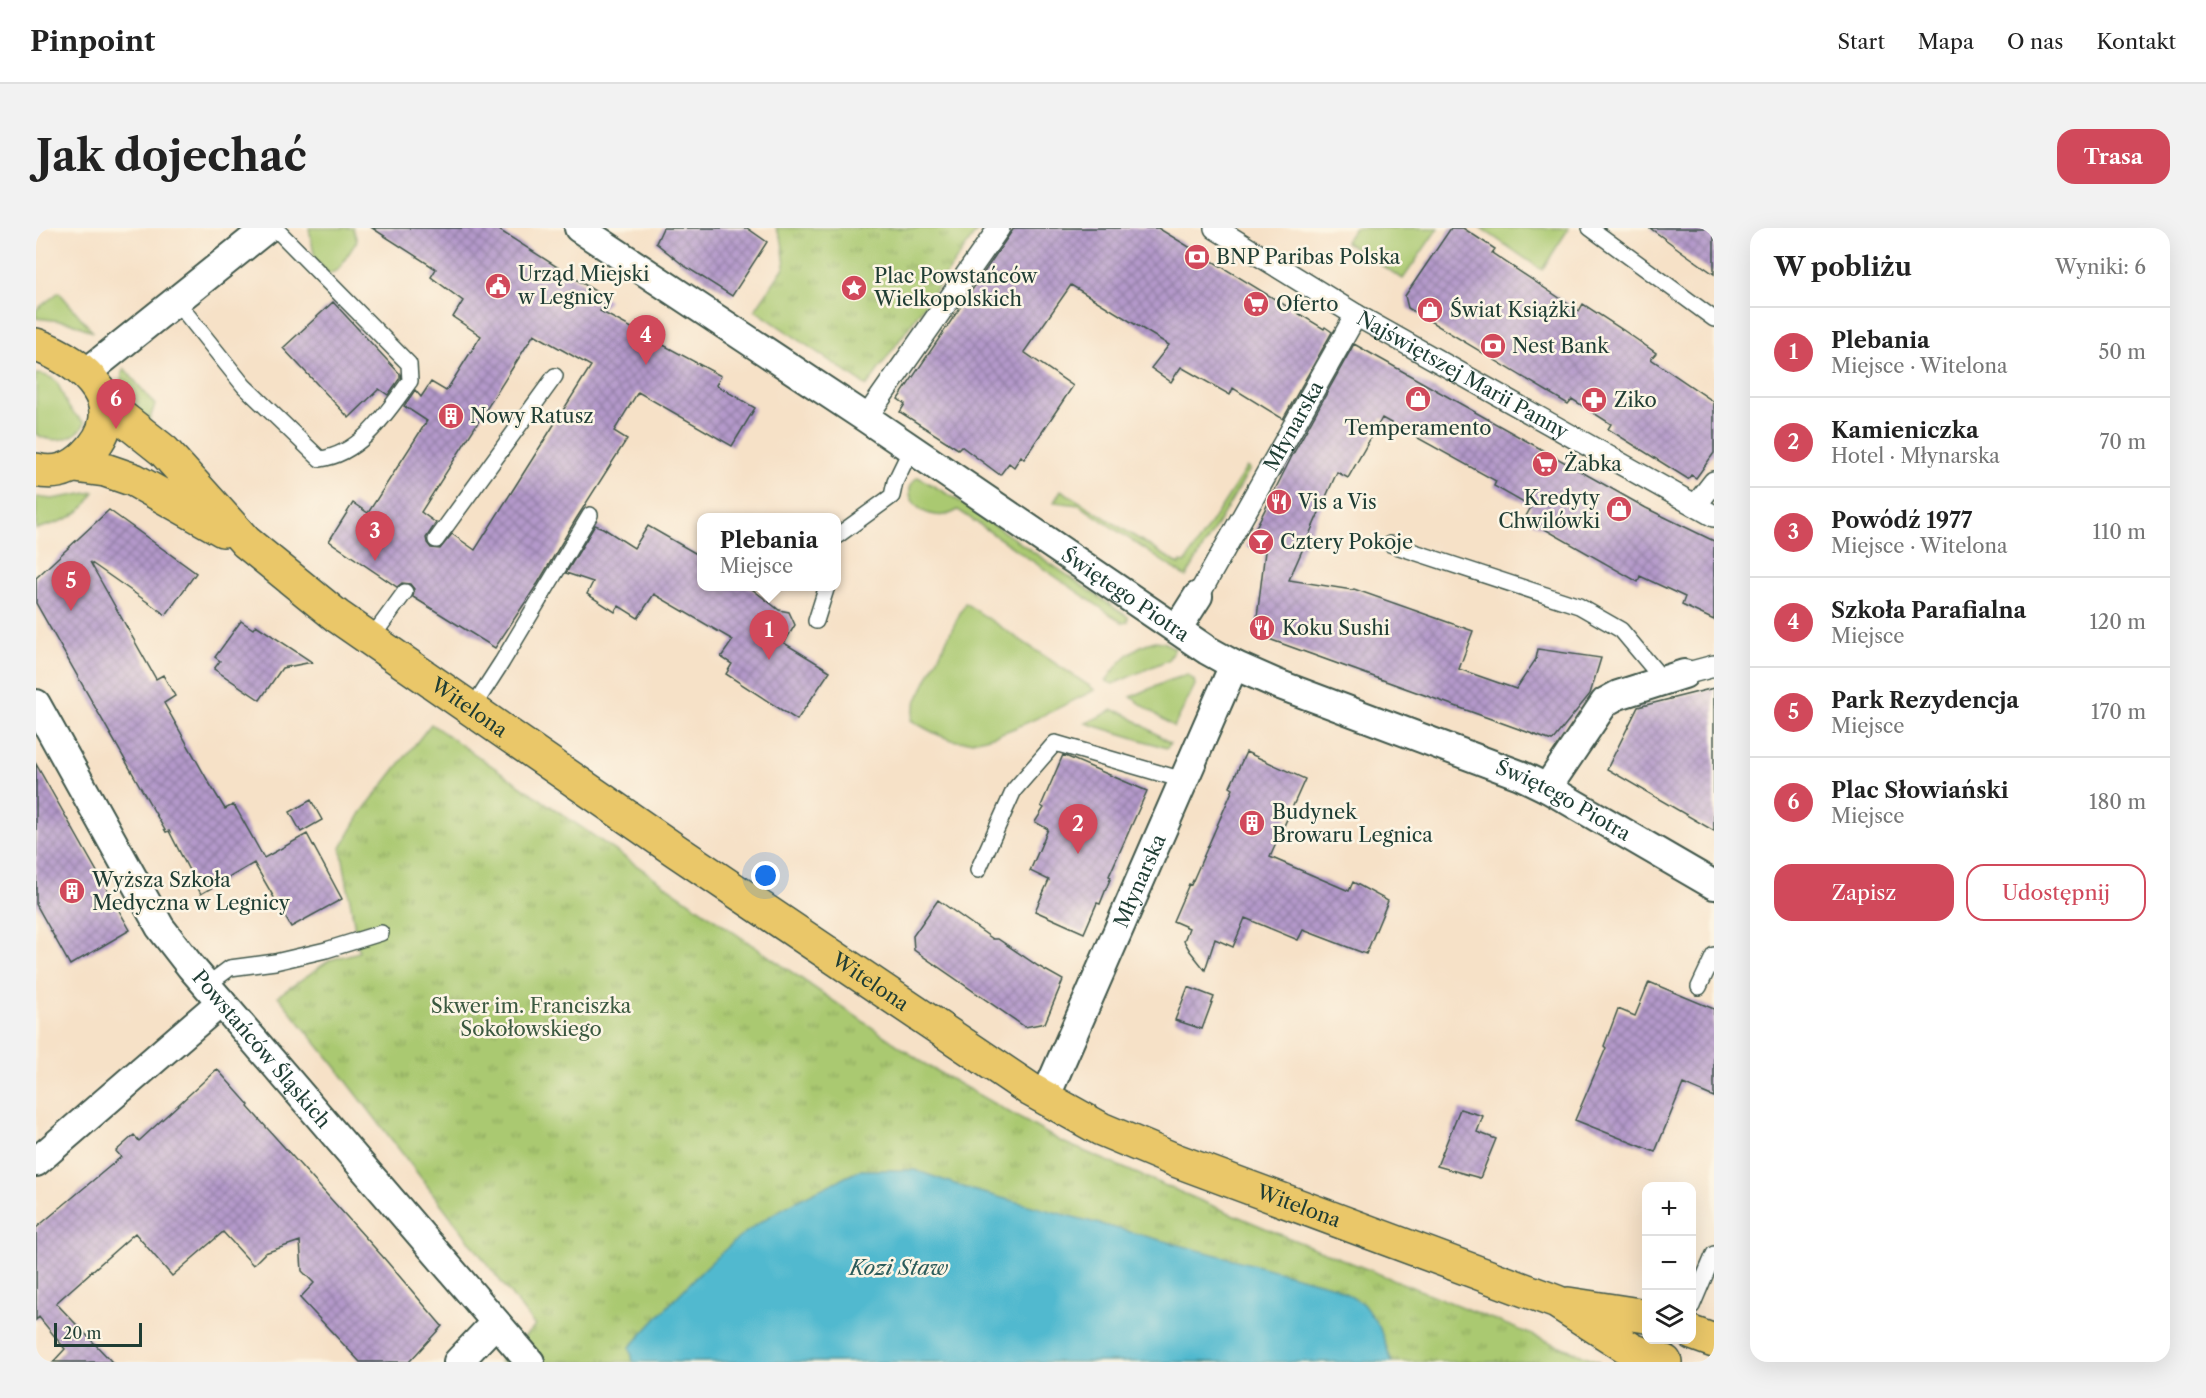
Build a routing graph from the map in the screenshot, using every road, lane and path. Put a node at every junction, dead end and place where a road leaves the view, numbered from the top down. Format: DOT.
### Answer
graph roads {
  1 [pos="267,228"];
  2 [pos="275,228"];
  3 [pos="579,228"];
  4 [pos="999,228"];
  5 [pos="1215,228"];
  6 [pos="1590,228"];
  7 [pos="176,301"];
  8 [pos="1356,315"];
  9 [pos="1714,319"];
  10 [pos="41,350"];
  11 [pos="86,373"];
  12 [pos="555,376"];
  13 [pos="105,404"];
  14 [pos="866,418"];
  15 [pos="911,449"];
  16 [pos="75,466"];
  17 [pos="36,470"];
  18 [pos="1714,482"];
  19 [pos="1705,511"];
  20 [pos="590,515"];
  21 [pos="841,533"];
  22 [pos="436,540"];
  23 [pos="246,542"];
  24 [pos="1390,544"];
  25 [pos="825,591"];
  26 [pos="405,592"];
  27 [pos="1198,596"];
  28 [pos="816,621"];
  29 [pos="1177,629"];
  30 [pos="370,640"];
  31 [pos="1234,665"];
  32 [pos="1714,666"];
  33 [pos="1674,677"];
  34 [pos="36,704"];
  35 [pos="471,710"];
  36 [pos="1183,780"];
  37 [pos="1547,788"];
  38 [pos="978,870"];
  39 [pos="1714,885"];
  40 [pos="381,933"];
  41 [pos="1714,955"];
  42 [pos="1699,987"];
  43 [pos="214,993"];
  44 [pos="1045,1098"];
  45 [pos="36,1162"];
  46 [pos="1714,1254"];
  47 [pos="1696,1297"];
  48 [pos="1557,1302"];
  49 [pos="1642,1315"];
  50 [pos="495,1323"];
  51 [pos="1696,1334"];
  52 [pos="1714,1341"];
  53 [pos="458,1362"];
  54 [pos="530,1362"];
  55 [pos="1665,1362"];
  1 -- 7 [label="street"];
  2 -- 7 [label="lane"];
  3 -- 14 [label="street, Świętego Piotra"];
  4 -- 14 [label="street"];
  5 -- 8 [label="street, Najświętszej Marii Panny"];
  6 -- 9 [label="lane"];
  7 -- 11 [label="street"];
  8 -- 19 [label="street, Najświętszej Marii Panny"];
  8 -- 27 [label="street, Młynarska"];
  10 -- 11 [label="main road"];
  11 -- 13 [label="main road, Witelona"];
  12 -- 22 [label="lane"];
  13 -- 16 [label="main road"];
  13 -- 23 [label="main road, Witelona"];
  14 -- 15 [label="street, Świętego Piotra"];
  15 -- 21 [label="lane"];
  15 -- 29 [label="street, Świętego Piotra"];
  16 -- 17 [label="main road, Witelona"];
  16 -- 23 [label="main road, Witelona"];
  18 -- 19 [label="street"];
  20 -- 35 [label="lane"];
  23 -- 30 [label="main road, Witelona"];
  24 -- 33 [label="lane"];
  25 -- 28 [label="lane"];
  26 -- 30 [label="lane"];
  27 -- 29 [label="street, Młynarska"];
  29 -- 31 [label="street, Świętego Piotra"];
  30 -- 35 [label="main road, Witelona"];
  31 -- 36 [label="street, Młynarska"];
  31 -- 37 [label="street, Świętego Piotra"];
  32 -- 33 [label="street"];
  33 -- 37 [label="street"];
  34 -- 43 [label="street, Powstańców Śląskich"];
  35 -- 44 [label="main road, Witelona"];
  36 -- 38 [label="lane"];
  36 -- 44 [label="street, Młynarska"];
  37 -- 39 [label="street, Świętego Piotra"];
  40 -- 43 [label="lane"];
  41 -- 42 [label="lane"];
  43 -- 45 [label="street"];
  43 -- 50 [label="street, Powstańców Śląskich"];
  44 -- 48 [label="main road, Witelona"];
  46 -- 47 [label="lane"];
  48 -- 49 [label="main road, Witelona"];
  48 -- 55 [label="main road, Witelona"];
  50 -- 53 [label="street"];
  50 -- 54 [label="street, Powstańców Śląskich"];
  51 -- 52 [label="main road"];
}
